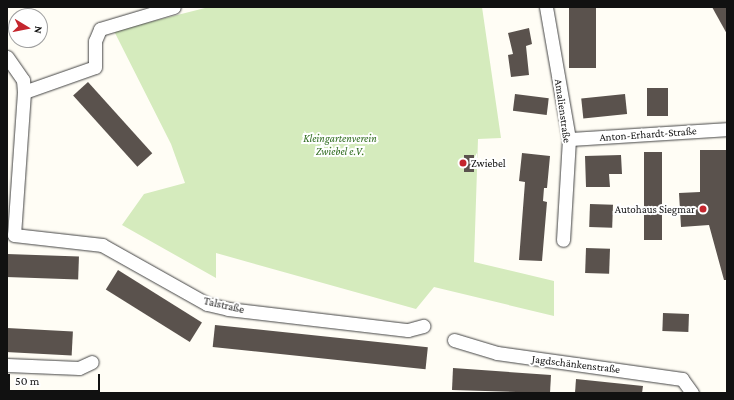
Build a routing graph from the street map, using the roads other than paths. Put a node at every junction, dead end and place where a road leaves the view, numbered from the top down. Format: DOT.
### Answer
graph roads {
  1 [pos="174,7"];
  2 [pos="546,7"];
  3 [pos="7,57"];
  4 [pos="24,92"];
  5 [pos="727,129"];
  6 [pos="570,139"];
  7 [pos="11,235"];
  8 [pos="563,240"];
  9 [pos="423,326"];
  10 [pos="454,340"];
  11 [pos="92,362"];
  12 [pos="7,365"];
  13 [pos="692,393"];
  1 -- 4 [label="street"];
  2 -- 6 [label="street, Amalienstraße"];
  3 -- 4 [label="street, Talstraße"];
  4 -- 7 [label="street, Talstraße"];
  5 -- 6 [label="street, Anton-Erhardt-Straße"];
  6 -- 8 [label="street, Amalienstraße"];
  7 -- 9 [label="street, Talstraße"];
  10 -- 13 [label="street, Jagdschänkenstraße"];
  11 -- 12 [label="street"];
}
